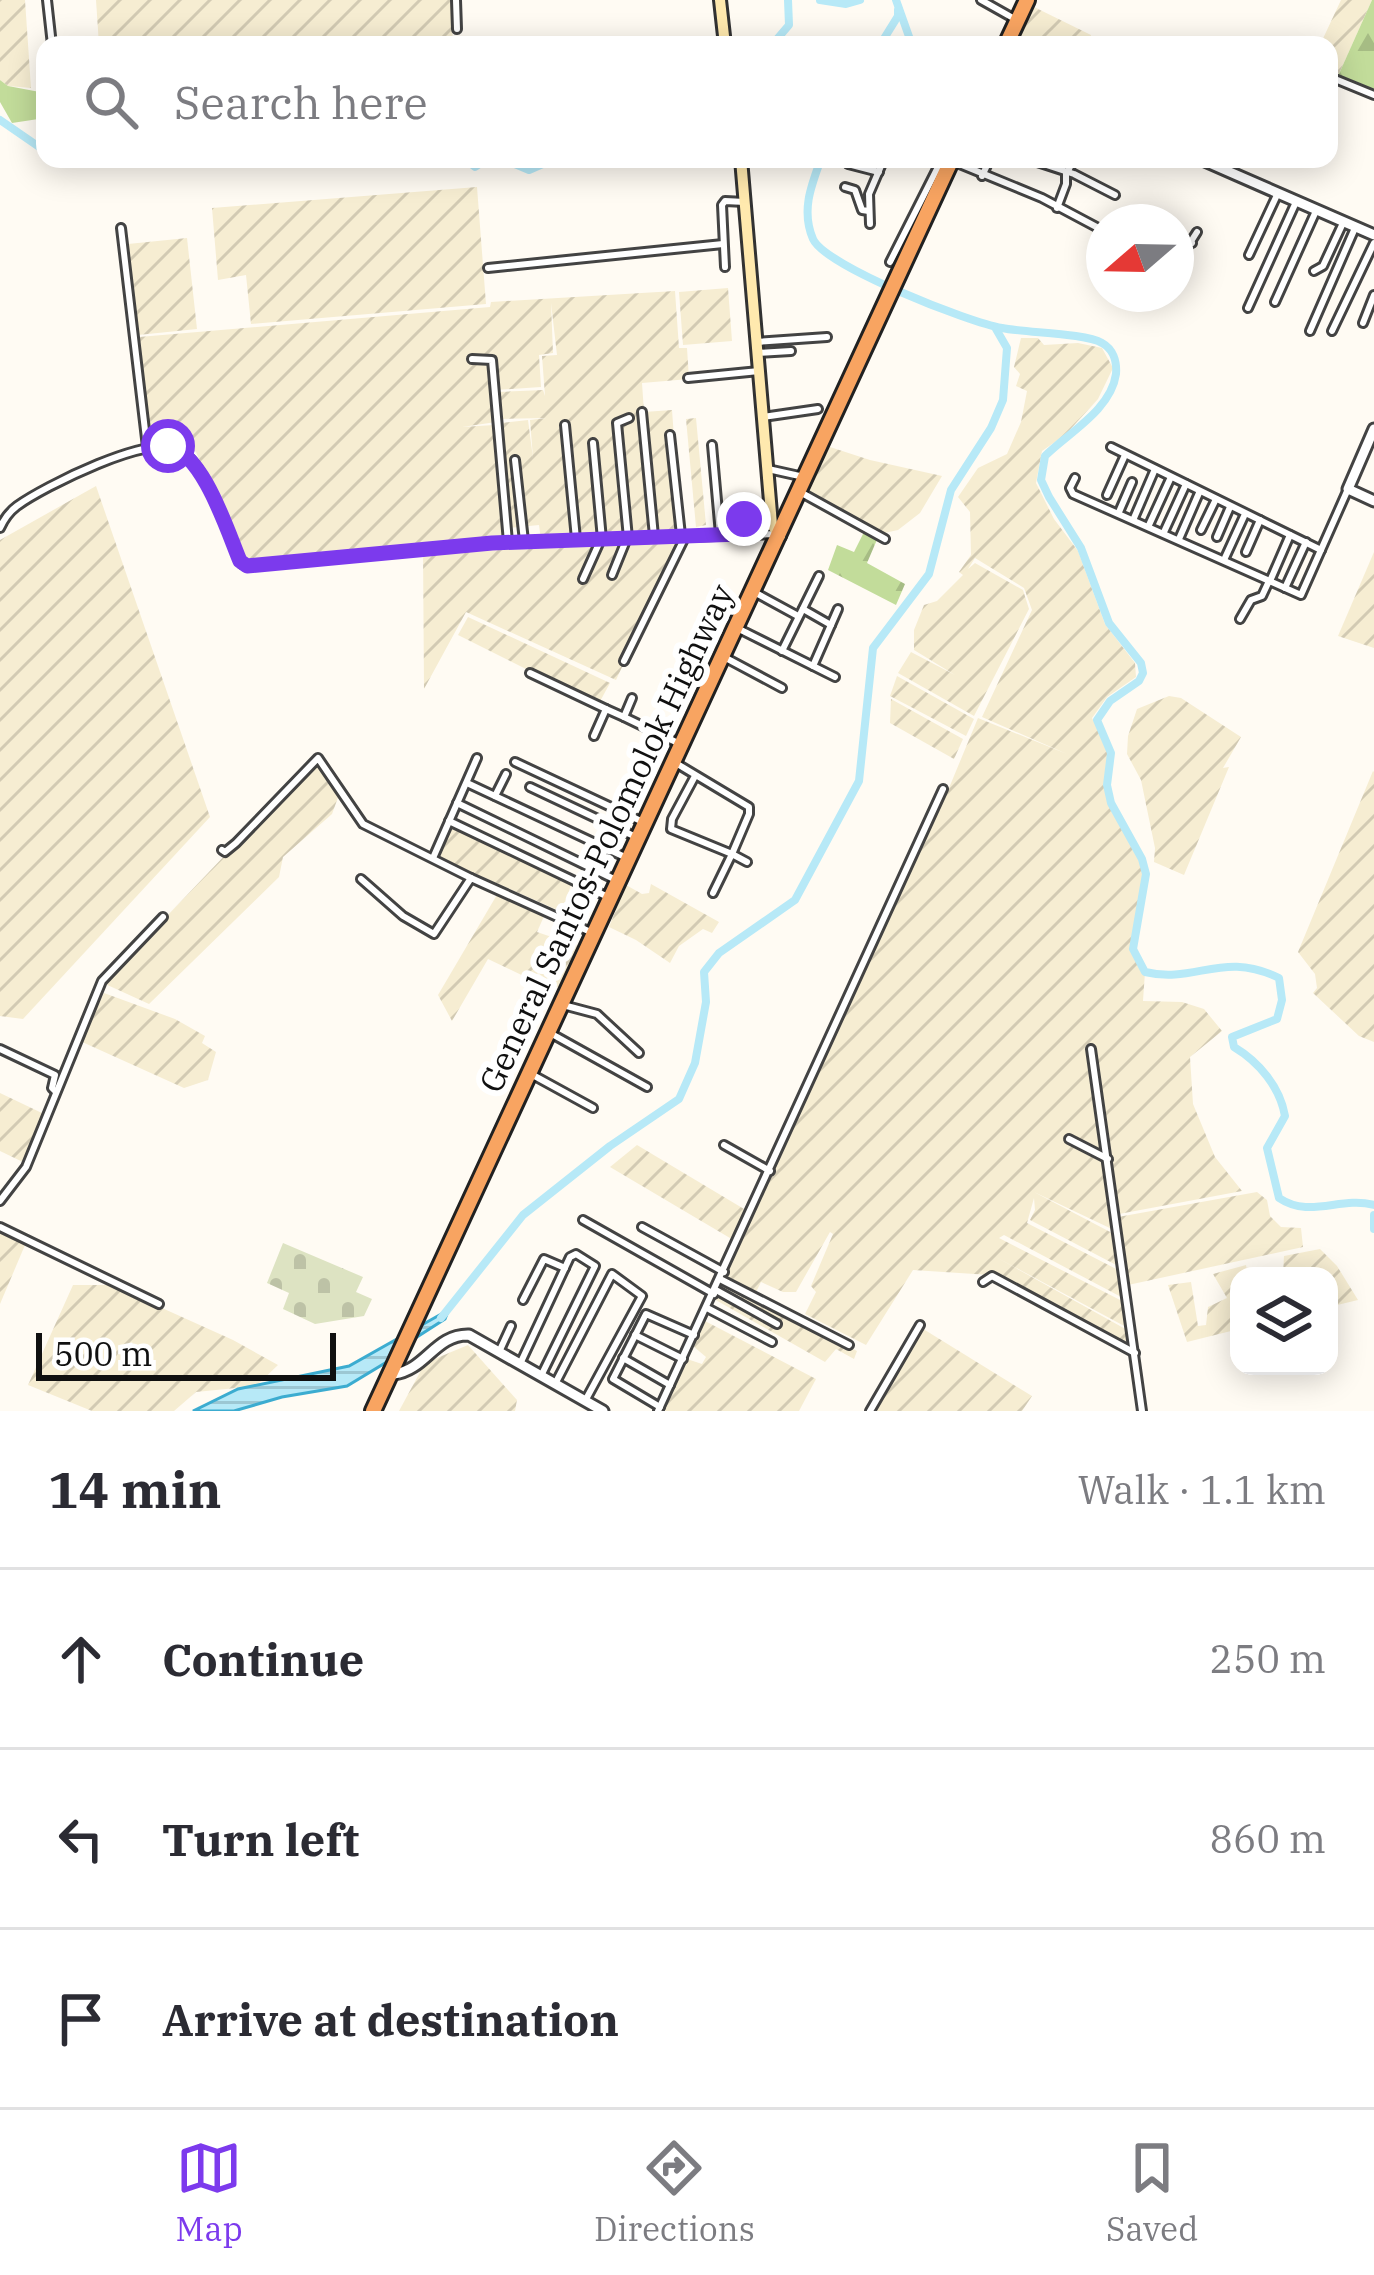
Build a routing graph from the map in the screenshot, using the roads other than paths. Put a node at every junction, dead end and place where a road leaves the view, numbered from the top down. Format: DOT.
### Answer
graph roads {
  1 [pos="47,0"];
  2 [pos="456,0"];
  3 [pos="721,0"];
  4 [pos="981,0"];
  5 [pos="1024,0"];
  6 [pos="1013,18"];
  7 [pos="458,29"];
  8 [pos="51,36"];
  9 [pos="724,36"];
  10 [pos="1006,36"];
  11 [pos="1007,36"];
  12 [pos="1338,80"];
  13 [pos="1374,94"];
  14 [pos="742,168"];
  15 [pos="864,168"];
  16 [pos="881,168"];
  17 [pos="948,168"];
  18 [pos="967,168"];
  19 [pos="986,168"];
  20 [pos="1052,168"];
  21 [pos="1069,168"];
  22 [pos="1219,168"];
  23 [pos="879,172"];
  24 [pos="1066,173"];
  25 [pos="982,176"];
  26 [pos="844,187"];
  27 [pos="1115,195"];
  28 [pos="1277,195"];
  29 [pos="745,202"];
  30 [pos="1296,202"];
  31 [pos="1057,208"];
  32 [pos="1316,211"];
  33 [pos="869,212"];
  34 [pos="1086,222"];
  35 [pos="1343,223"];
  36 [pos="870,224"];
  37 [pos="122,228"];
  38 [pos="1355,228"];
  39 [pos="1197,232"];
  40 [pos="1194,239"];
  41 [pos="1374,239"];
  42 [pos="723,244"];
  43 [pos="1249,255"];
  44 [pos="725,267"];
  45 [pos="488,268"];
  46 [pos="1314,271"];
  47 [pos="1374,295"];
  48 [pos="1275,302"];
  49 [pos="1248,308"];
  50 [pos="1363,322"];
  51 [pos="1310,331"];
  52 [pos="1332,331"];
  53 [pos="827,337"];
  54 [pos="757,348"];
  55 [pos="791,351"];
  56 [pos="472,359"];
  57 [pos="759,370"];
  58 [pos="688,378"];
  59 [pos="818,410"];
  60 [pos="642,412"];
  61 [pos="763,417"];
  62 [pos="629,418"];
  63 [pos="565,425"];
  64 [pos="1374,429"];
  65 [pos="670,435"];
  66 [pos="592,442"];
  67 [pos="712,445"];
  68 [pos="146,447"];
  69 [pos="1111,447"];
  70 [pos="1370,448"];
  71 [pos="1125,454"];
  72 [pos="515,460"];
  73 [pos="1155,469"];
  74 [pos="768,470"];
  75 [pos="1172,477"];
  76 [pos="1076,478"];
  77 [pos="1132,482"];
  78 [pos="802,484"];
  79 [pos="1186,484"];
  80 [pos="1348,489"];
  81 [pos="1200,491"];
  82 [pos="1108,495"];
  83 [pos="1216,499"];
  84 [pos="1374,501"];
  85 [pos="1231,506"];
  86 [pos="745,512"];
  87 [pos="1119,512"];
  88 [pos="1246,513"];
  89 [pos="1134,518"];
  90 [pos="1261,520"];
  91 [pos="1149,525"];
  92 [pos="0,528"];
  93 [pos="1201,530"];
  94 [pos="1164,532"];
  95 [pos="720,534"];
  96 [pos="740,534"];
  97 [pos="683,535"];
  98 [pos="778,535"];
  99 [pos="1290,535"];
  100 [pos="654,536"];
  101 [pos="1217,537"];
  102 [pos="628,538"];
  103 [pos="1179,538"];
  104 [pos="576,539"];
  105 [pos="601,539"];
  106 [pos="885,539"];
  107 [pos="508,542"];
  108 [pos="524,542"];
  109 [pos="1306,542"];
  110 [pos="1321,550"];
  111 [pos="1246,552"];
  112 [pos="1224,560"];
  113 [pos="612,575"];
  114 [pos="819,576"];
  115 [pos="584,579"];
  116 [pos="1269,581"];
  117 [pos="1285,588"];
  118 [pos="754,592"];
  119 [pos="838,609"];
  120 [pos="800,612"];
  121 [pos="1240,619"];
  122 [pos="831,625"];
  123 [pos="737,628"];
  124 [pos="782,651"];
  125 [pos="724,657"];
  126 [pos="624,661"];
  127 [pos="813,666"];
  128 [pos="530,673"];
  129 [pos="835,677"];
  130 [pos="782,688"];
  131 [pos="632,698"];
  132 [pos="606,709"];
  133 [pos="623,717"];
  134 [pos="594,736"];
  135 [pos="680,744"];
  136 [pos="477,758"];
  137 [pos="515,762"];
  138 [pos="674,762"];
  139 [pos="506,774"];
  140 [pos="695,776"];
  141 [pos="467,783"];
  142 [pos="530,787"];
  143 [pos="943,789"];
  144 [pos="495,796"];
  145 [pos="457,803"];
  146 [pos="449,820"];
  147 [pos="640,832"];
  148 [pos="222,850"];
  149 [pos="732,854"];
  150 [pos="433,858"];
  151 [pos="629,859"];
  152 [pos="747,862"];
  153 [pos="471,878"];
  154 [pos="361,879"];
  155 [pos="619,881"];
  156 [pos="713,893"];
  157 [pos="611,898"];
  158 [pos="163,917"];
  159 [pos="594,934"];
  160 [pos="563,1005"];
  161 [pos="550,1034"];
  162 [pos="0,1049"];
  163 [pos="1091,1049"];
  164 [pos="640,1053"];
  165 [pos="531,1074"];
  166 [pos="647,1088"];
  167 [pos="56,1092"];
  168 [pos="593,1108"];
  169 [pos="1069,1138"];
  170 [pos="724,1145"];
  171 [pos="1108,1159"];
  172 [pos="770,1171"];
  173 [pos="0,1201"];
  174 [pos="583,1220"];
  175 [pos="0,1227"];
  176 [pos="642,1227"];
  177 [pos="565,1268"];
  178 [pos="722,1275"];
  179 [pos="983,1282"];
  180 [pos="715,1292"];
  181 [pos="523,1300"];
  182 [pos="159,1304"];
  183 [pos="707,1308"];
  184 [pos="415,1323"];
  185 [pos="777,1324"];
  186 [pos="920,1325"];
  187 [pos="511,1326"];
  188 [pos="635,1335"];
  189 [pos="694,1335"];
  190 [pos="772,1342"];
  191 [pos="850,1345"];
  192 [pos="499,1352"];
  193 [pos="1135,1353"];
  194 [pos="623,1358"];
  195 [pos="683,1359"];
  196 [pos="400,1360"];
  197 [pos="520,1364"];
  198 [pos="541,1376"];
  199 [pos="555,1384"];
  200 [pos="670,1385"];
  201 [pos="586,1401"];
  202 [pos="659,1409"];
  203 [pos="376,1411"];
  204 [pos="603,1411"];
  205 [pos="870,1411"];
  206 [pos="1142,1411"];
  1 -- 8 [label="street"];
  2 -- 7 [label="street"];
  3 -- 9 [label="main road"];
  4 -- 6 [label="street"];
  5 -- 6 [label="highway"];
  5 -- 11 [label="highway"];
  6 -- 10 [label="highway"];
  12 -- 13 [label="street"];
  14 -- 29 [label="main road"];
  15 -- 23 [label="street"];
  16 -- 23 [label="street"];
  17 -- 78 [label="highway"];
  18 -- 25 [label="street"];
  19 -- 25 [label="street"];
  20 -- 24 [label="street"];
  21 -- 24 [label="street"];
  22 -- 28 [label="street"];
  23 -- 33 [label="street"];
  24 -- 27 [label="street"];
  24 -- 31 [label="street"];
  25 -- 31 [label="street"];
  26 -- 33 [label="street"];
  28 -- 30 [label="street"];
  28 -- 43 [label="street"];
  29 -- 42 [label="street"];
  29 -- 54 [label="main road"];
  30 -- 32 [label="street"];
  30 -- 49 [label="street"];
  31 -- 34 [label="street"];
  32 -- 35 [label="street"];
  32 -- 48 [label="street"];
  33 -- 36 [label="street"];
  35 -- 38 [label="street"];
  35 -- 46 [label="street"];
  37 -- 68 [label="street"];
  38 -- 41 [label="street"];
  38 -- 51 [label="street"];
  39 -- 40 [label="street"];
  41 -- 52 [label="street"];
  42 -- 44 [label="street"];
  42 -- 45 [label="street"];
  47 -- 50 [label="street"];
  53 -- 54 [label="street"];
  54 -- 55 [label="street"];
  54 -- 57 [label="main road"];
  56 -- 107 [label="street"];
  57 -- 58 [label="street"];
  57 -- 61 [label="main road"];
  59 -- 61 [label="street"];
  60 -- 100 [label="street"];
  61 -- 74 [label="main road"];
  62 -- 102 [label="street"];
  63 -- 104 [label="street"];
  64 -- 70 [label="street"];
  65 -- 97 [label="street"];
  66 -- 105 [label="street"];
  67 -- 95 [label="street"];
  68 -- 92 [label="street"];
  68 -- 107 [label="street"];
  69 -- 71 [label="street"];
  70 -- 80 [label="street"];
  71 -- 73 [label="street"];
  71 -- 82 [label="street"];
  72 -- 108 [label="street"];
  73 -- 75 [label="street"];
  73 -- 89 [label="street"];
  74 -- 78 [label="street"];
  74 -- 98 [label="main road"];
  75 -- 79 [label="street"];
  75 -- 91 [label="street"];
  76 -- 87 [label="street"];
  77 -- 87 [label="street"];
  78 -- 98 [label="highway"];
  78 -- 106 [label="street"];
  79 -- 81 [label="street"];
  79 -- 94 [label="street"];
  80 -- 84 [label="street"];
  80 -- 110 [label="street"];
  81 -- 83 [label="street"];
  81 -- 103 [label="street"];
  83 -- 85 [label="street"];
  83 -- 93 [label="street"];
  85 -- 88 [label="street"];
  85 -- 101 [label="street"];
  86 -- 96 [label="street"];
  87 -- 89 [label="street"];
  88 -- 90 [label="street"];
  88 -- 112 [label="street"];
  89 -- 91 [label="street"];
  90 -- 99 [label="street"];
  90 -- 111 [label="street"];
  91 -- 94 [label="street"];
  94 -- 103 [label="street"];
  95 -- 96 [label="street"];
  95 -- 97 [label="street"];
  96 -- 98 [label="street"];
  97 -- 100 [label="street"];
  97 -- 126 [label="street"];
  98 -- 118 [label="highway"];
  98 -- 135 [label="highway, General Santos-Polomolok Highway"];
  99 -- 109 [label="street"];
  99 -- 116 [label="street"];
  100 -- 102 [label="street"];
  102 -- 105 [label="street"];
  102 -- 113 [label="street"];
  103 -- 112 [label="street"];
  104 -- 105 [label="street"];
  104 -- 108 [label="street"];
  105 -- 115 [label="street"];
  107 -- 108 [label="street"];
  109 -- 110 [label="street"];
  109 -- 117 [label="street"];
  110 -- 117 [label="street"];
  112 -- 116 [label="street"];
  114 -- 120 [label="street"];
  116 -- 117 [label="street"];
  116 -- 121 [label="street"];
  118 -- 120 [label="street"];
  118 -- 123 [label="highway"];
  119 -- 122 [label="street"];
  120 -- 122 [label="street"];
  120 -- 124 [label="street"];
  122 -- 127 [label="street"];
  123 -- 124 [label="street"];
  123 -- 125 [label="highway"];
  124 -- 127 [label="street"];
  125 -- 130 [label="street"];
  125 -- 138 [label="highway"];
  127 -- 129 [label="street"];
  128 -- 132 [label="street"];
  131 -- 133 [label="street"];
  132 -- 133 [label="street"];
  132 -- 134 [label="street"];
  133 -- 135 [label="street"];
  135 -- 147 [label="highway, General Santos-Polomolok Highway"];
  136 -- 141 [label="street"];
  137 -- 147 [label="street"];
  138 -- 140 [label="street"];
  138 -- 147 [label="highway"];
  139 -- 144 [label="street"];
  140 -- 149 [label="street"];
  140 -- 149 [label="street"];
  141 -- 144 [label="street"];
  141 -- 145 [label="street"];
  142 -- 147 [label="street"];
  143 -- 172 [label="street"];
  144 -- 151 [label="street"];
  145 -- 146 [label="street"];
  145 -- 155 [label="street"];
  146 -- 150 [label="street"];
  146 -- 157 [label="street"];
  147 -- 151 [label="highway"];
  148 -- 150 [label="street"];
  149 -- 152 [label="street"];
  149 -- 156 [label="street"];
  150 -- 153 [label="street"];
  151 -- 155 [label="highway"];
  153 -- 154 [label="street"];
  153 -- 159 [label="street"];
  155 -- 157 [label="highway"];
  157 -- 159 [label="highway"];
  158 -- 167 [label="street"];
  159 -- 160 [label="highway"];
  159 -- 184 [label="highway, General Santos-Polomolok Highway"];
  160 -- 161 [label="highway"];
  160 -- 164 [label="street"];
  161 -- 165 [label="highway"];
  161 -- 166 [label="street"];
  162 -- 167 [label="street"];
  163 -- 171 [label="street"];
  165 -- 168 [label="street"];
  165 -- 184 [label="highway"];
  167 -- 173 [label="street"];
  169 -- 171 [label="street"];
  170 -- 172 [label="street"];
  171 -- 193 [label="street"];
  172 -- 178 [label="street"];
  174 -- 180 [label="street"];
  175 -- 182 [label="street"];
  176 -- 178 [label="street"];
  177 -- 181 [label="street"];
  177 -- 197 [label="street"];
  177 -- 198 [label="street"];
  178 -- 180 [label="street"];
  178 -- 191 [label="street"];
  179 -- 193 [label="street"];
  180 -- 183 [label="street"];
  180 -- 185 [label="street"];
  183 -- 189 [label="street"];
  183 -- 190 [label="street"];
  184 -- 196 [label="highway"];
  186 -- 205 [label="street"];
  187 -- 192 [label="street"];
  188 -- 189 [label="street"];
  188 -- 194 [label="street"];
  188 -- 195 [label="street"];
  189 -- 195 [label="street"];
  192 -- 196 [label="street"];
  192 -- 197 [label="street"];
  193 -- 206 [label="street"];
  194 -- 200 [label="street"];
  194 -- 202 [label="street"];
  195 -- 200 [label="street"];
  196 -- 203 [label="highway"];
  197 -- 198 [label="street"];
  198 -- 199 [label="street"];
  199 -- 201 [label="street"];
  199 -- 201 [label="street"];
  200 -- 202 [label="street"];
  201 -- 204 [label="street"];
}
